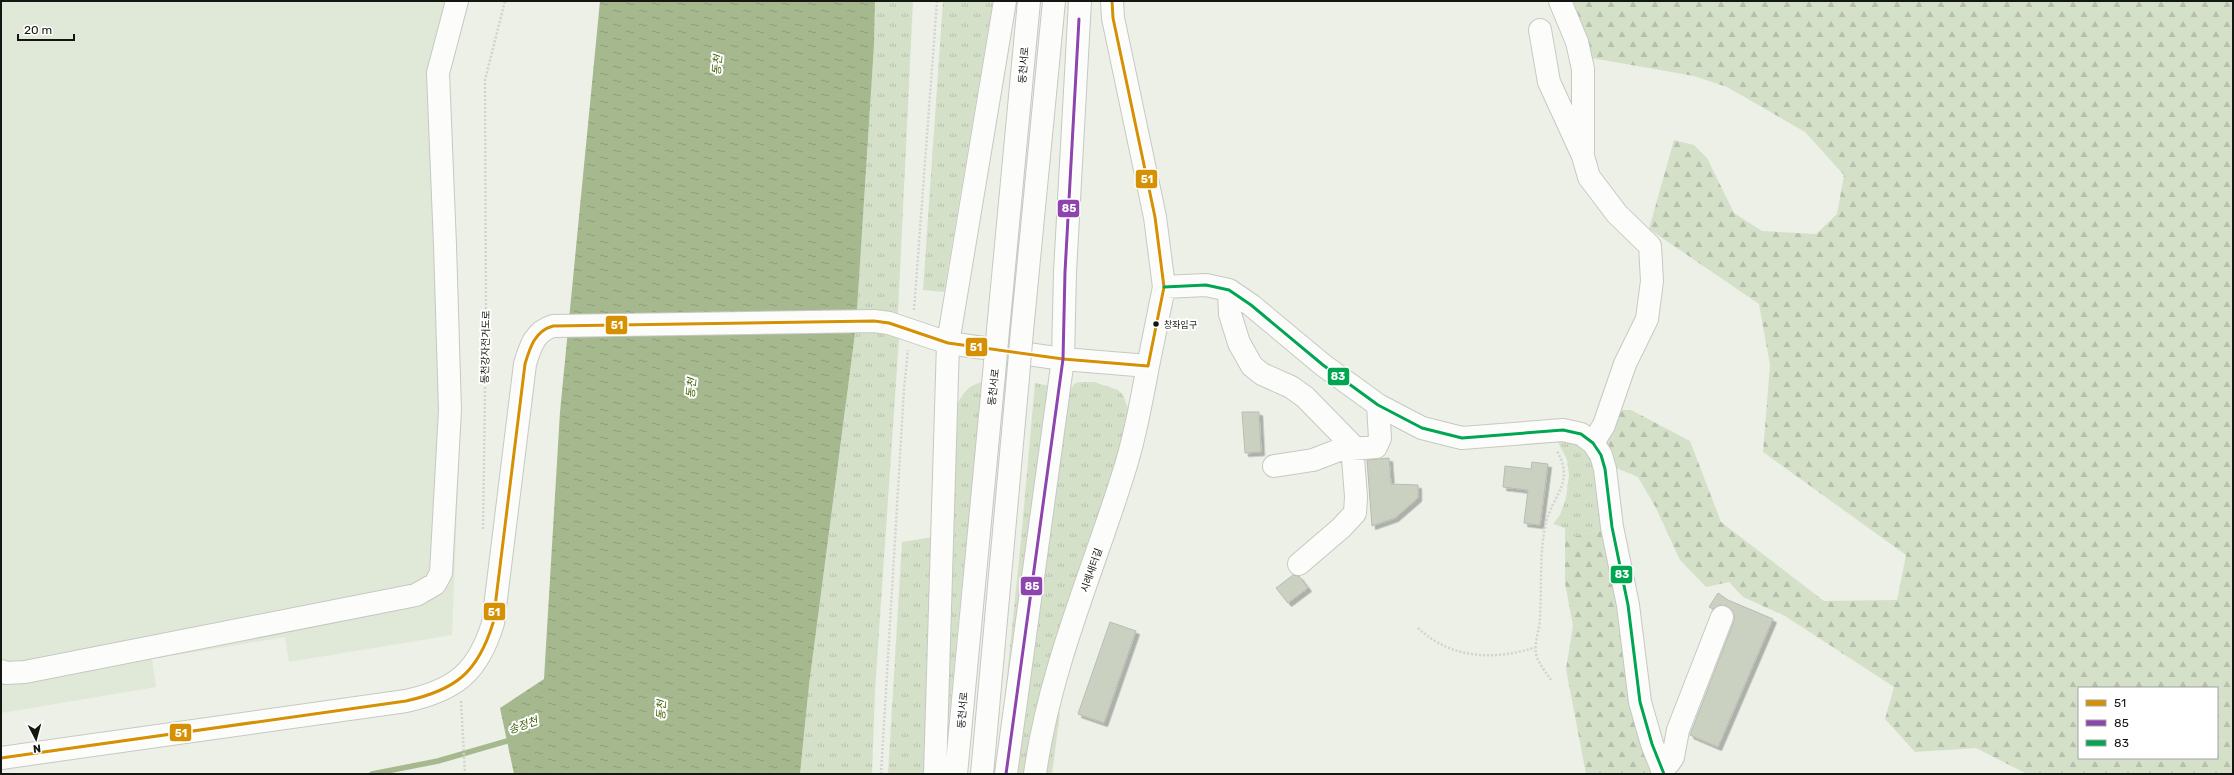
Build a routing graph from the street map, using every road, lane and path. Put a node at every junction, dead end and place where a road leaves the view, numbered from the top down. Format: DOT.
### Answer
graph roads {
  1 [pos="457,1"];
  2 [pos="505,1"];
  3 [pos="937,1"];
  4 [pos="1005,1"];
  5 [pos="1029,1"];
  6 [pos="1054,1"];
  7 [pos="1080,1"];
  8 [pos="1112,1"];
  9 [pos="1560,1"];
  10 [pos="1540,30"];
  11 [pos="1582,156"];
  12 [pos="1164,287"];
  13 [pos="1229,290"];
  14 [pos="911,332"];
  15 [pos="948,343"];
  16 [pos="1063,359"];
  17 [pos="1148,366"];
  18 [pos="1378,405"];
  19 [pos="1551,431"];
  20 [pos="1593,443"];
  21 [pos="1352,449"];
  22 [pos="1274,466"];
  23 [pos="483,537"];
  24 [pos="1299,564"];
  25 [pos="1722,617"];
  26 [pos="1418,628"];
  27 [pos="1536,647"];
  28 [pos="1,671"];
  29 [pos="1551,680"];
  30 [pos="461,684"];
  31 [pos="1,758"];
  32 [pos="1662,770"];
  33 [pos="465,774"];
  34 [pos="881,774"];
  35 [pos="935,774"];
  36 [pos="956,774"];
  37 [pos="982,774"];
  38 [pos="1006,774"];
  39 [pos="1035,774"];
  1 -- 28 [label="main road"];
  2 -- 23 [label="path, 동천강자전거도로"];
  3 -- 14 [label="path"];
  4 -- 15 [label="main road"];
  5 -- 36 [label="main road, 동천서로, bridge"];
  6 -- 37 [label="main road, bridge"];
  7 -- 16 [label="main road"];
  8 -- 12 [label="main road, 시례새터길"];
  9 -- 11 [label="main road"];
  10 -- 11 [label="main road"];
  11 -- 20 [label="main road"];
  12 -- 13 [label="main road"];
  12 -- 17 [label="main road, 시례새터길"];
  13 -- 18 [label="main road"];
  13 -- 21 [label="main road"];
  14 -- 15 [label="main road"];
  14 -- 30 [label="main road"];
  14 -- 34 [label="path"];
  15 -- 16 [label="main road"];
  15 -- 35 [label="main road"];
  16 -- 17 [label="main road"];
  16 -- 38 [label="main road"];
  17 -- 39 [label="main road, 시례새터길"];
  18 -- 19 [label="main road"];
  18 -- 21 [label="main road"];
  19 -- 20 [label="main road"];
  19 -- 27 [label="path"];
  20 -- 32 [label="main road"];
  21 -- 22 [label="main road"];
  21 -- 24 [label="main road"];
  25 -- 32 [label="main road"];
  26 -- 27 [label="path"];
  27 -- 29 [label="path"];
  30 -- 31 [label="main road"];
  30 -- 33 [label="path"];
}
